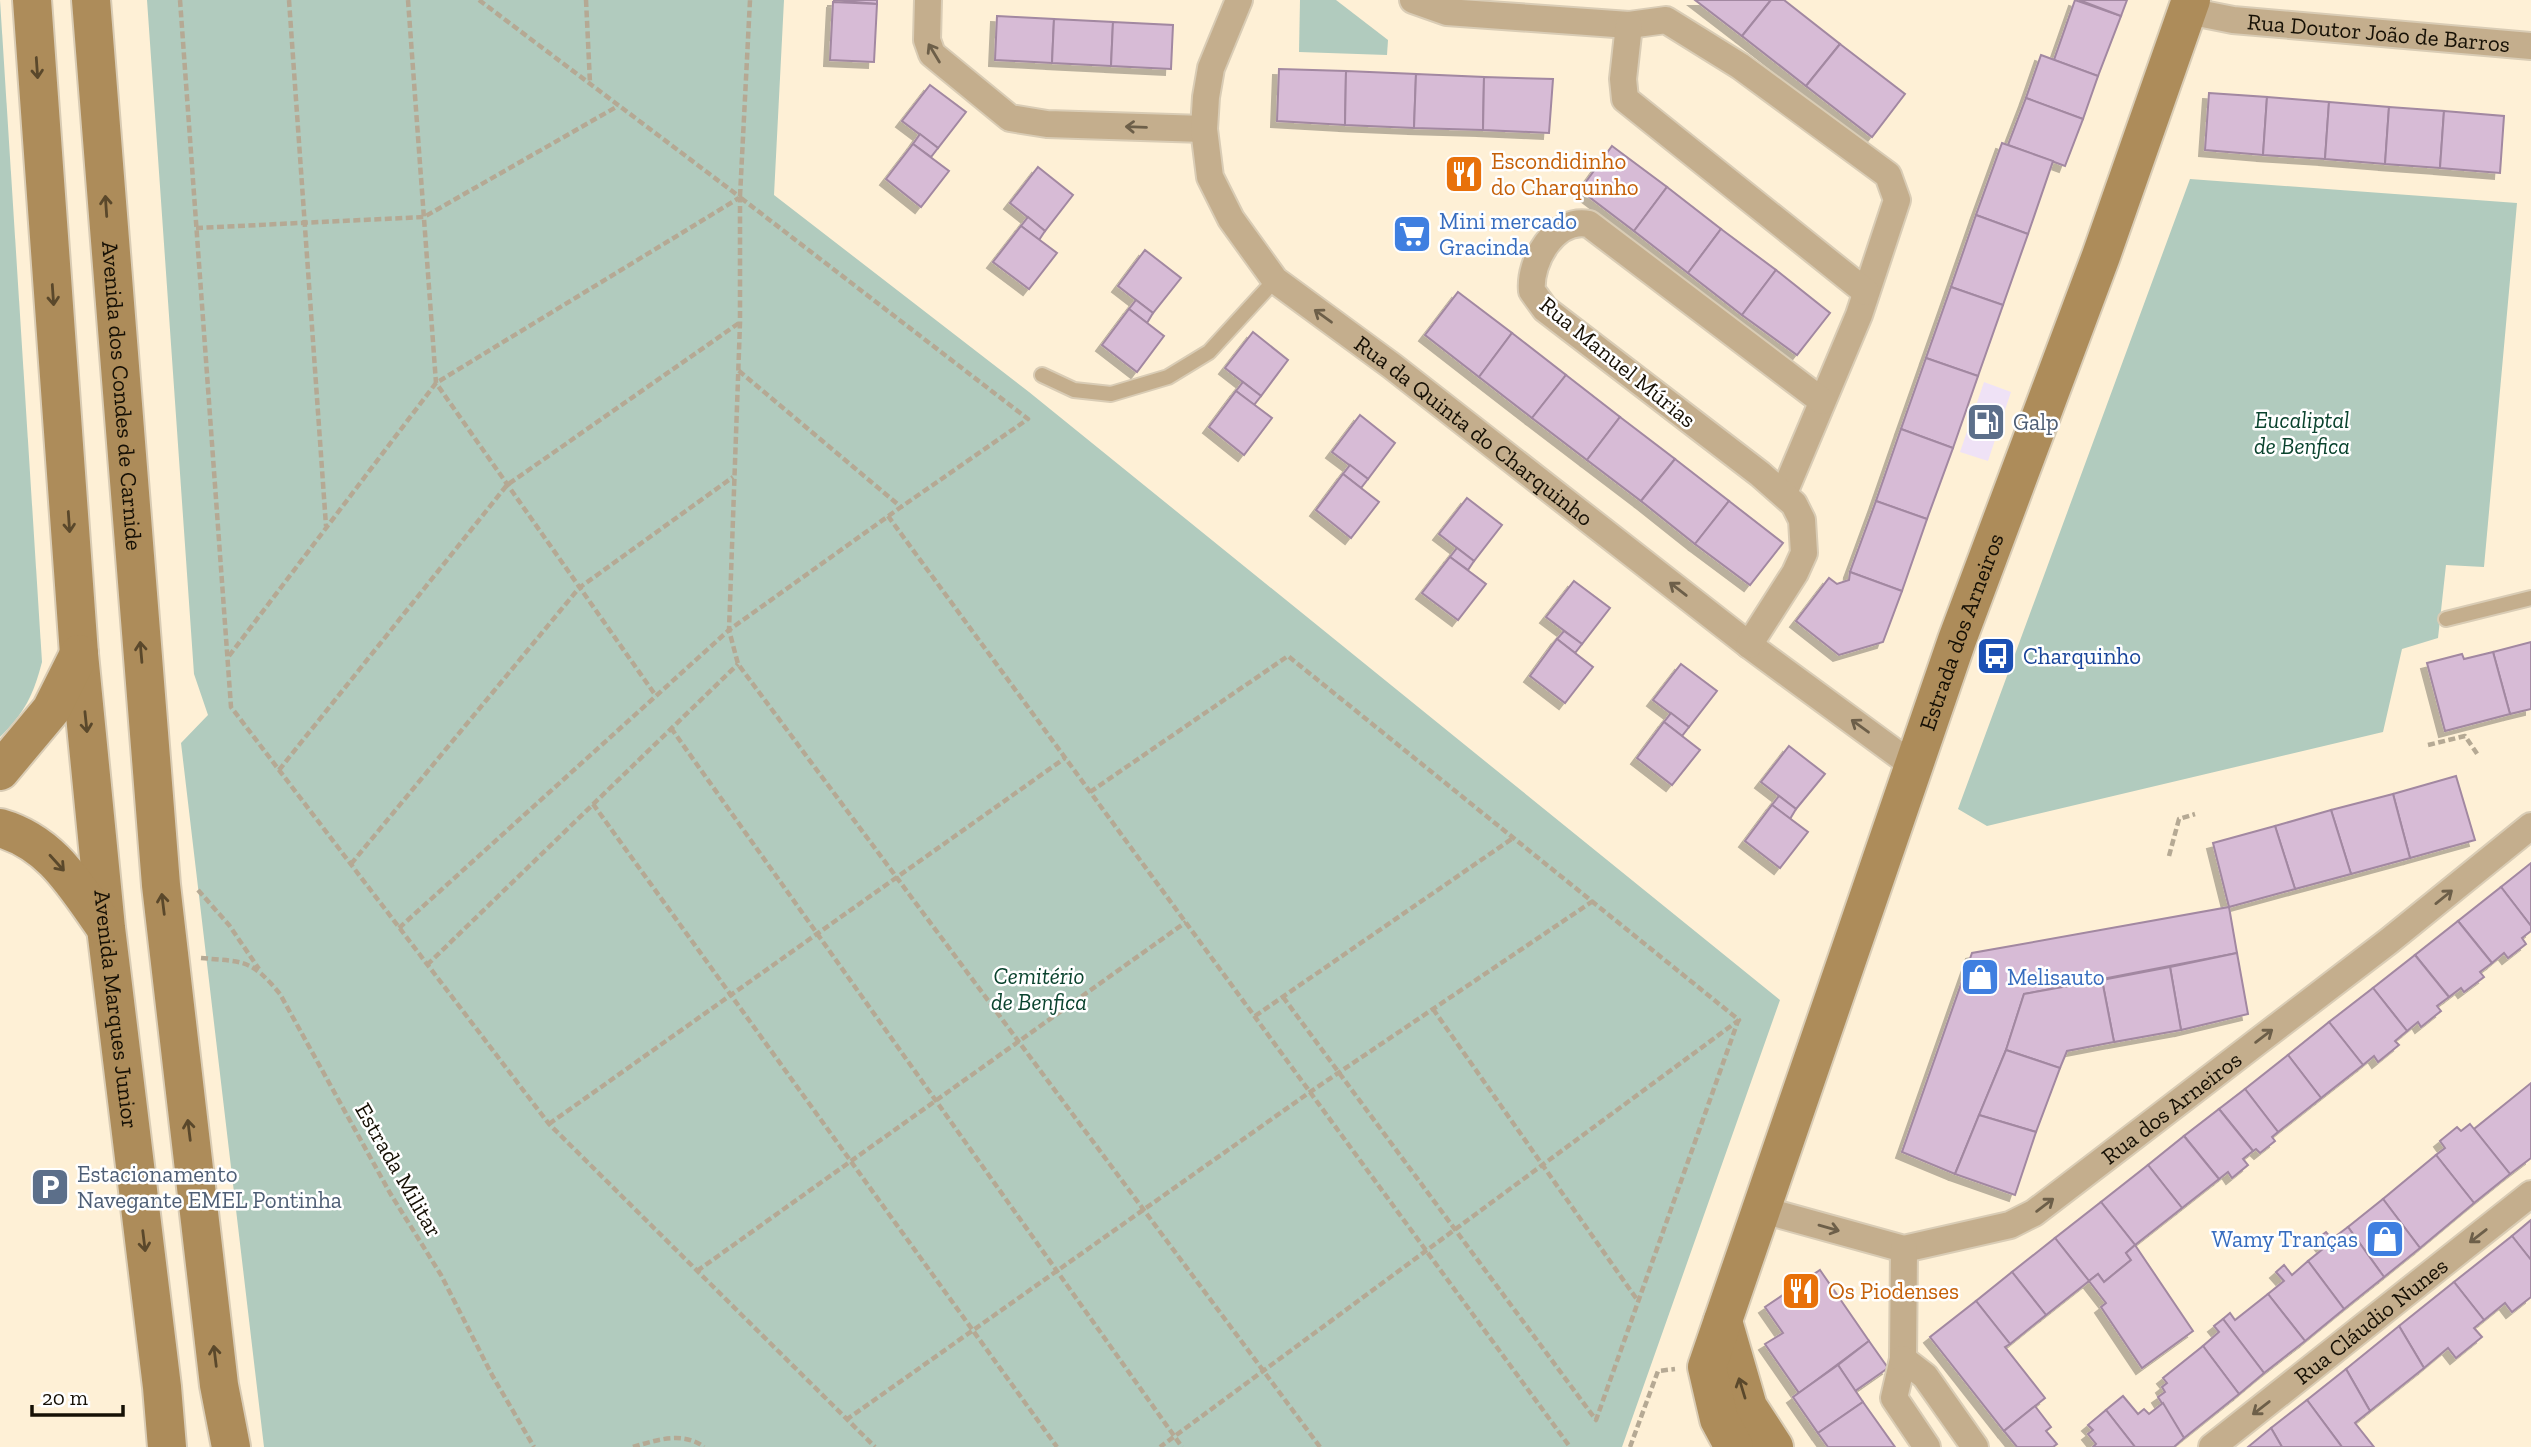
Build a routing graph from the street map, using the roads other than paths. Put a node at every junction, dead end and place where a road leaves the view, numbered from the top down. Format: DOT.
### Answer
graph roads {
  1 [pos="32,0"];
  2 [pos="91,0"];
  3 [pos="928,0"];
  4 [pos="1239,0"];
  5 [pos="1413,0"];
  6 [pos="2190,6"];
  7 [pos="1629,25"];
  8 [pos="2531,46"];
  9 [pos="1205,129"];
  10 [pos="1275,280"];
  11 [pos="1866,292"];
  12 [pos="1042,374"];
  13 [pos="1822,401"];
  14 [pos="1784,493"];
  15 [pos="2531,598"];
  16 [pos="2446,619"];
  17 [pos="1749,645"];
  18 [pos="79,654"];
  19 [pos="1914,767"];
  20 [pos="0,771"];
  21 [pos="2531,826"];
  22 [pos="0,828"];
  23 [pos="106,928"];
  24 [pos="2531,1194"];
  25 [pos="1763,1210"];
  26 [pos="1904,1249"];
  27 [pos="1723,1321"];
  28 [pos="1903,1359"];
  29 [pos="167,1447"];
  30 [pos="230,1447"];
  31 [pos="1734,1447"];
  32 [pos="1774,1447"];
  33 [pos="1927,1447"];
  34 [pos="1975,1447"];
  35 [pos="2212,1447"];
  1 -- 18 [label="main road, one-way"];
  30 -- 2 [label="main road, Avenida dos Condes de Carnide, one-way"];
  9 -- 3 [label="street, one-way"];
  4 -- 9 [label="street, Rua da Quinta do Charquinho"];
  5 -- 7 [label="street"];
  6 -- 8 [label="street, Rua Doutor João de Barros"];
  6 -- 19 [label="main road, Estrada dos Arneiros"];
  7 -- 11 [label="street"];
  7 -- 11 [label="street"];
  9 -- 10 [label="street, Rua da Quinta do Charquinho"];
  10 -- 12 [label="lane"];
  17 -- 10 [label="street, Rua da Quinta do Charquinho, one-way"];
  11 -- 13 [label="street"];
  13 -- 14 [label="street"];
  13 -- 14 [label="street, Rua Manuel Múrias"];
  14 -- 17 [label="street, Rua Manuel Múrias"];
  15 -- 16 [label="lane"];
  19 -- 17 [label="street, Rua da Quinta do Charquinho, one-way"];
  18 -- 20 [label="main road"];
  18 -- 23 [label="main road, Avenida Marques Junior, one-way"];
  19 -- 25 [label="main road, Estrada dos Arneiros"];
  26 -- 21 [label="street, Rua dos Arneiros, one-way"];
  22 -- 23 [label="main road, one-way"];
  23 -- 29 [label="main road, Avenida Marques Junior, one-way"];
  24 -- 35 [label="street, Rua Cláudio Nunes, one-way"];
  25 -- 26 [label="street, Rua dos Arneiros, one-way"];
  25 -- 27 [label="main road, Estrada dos Arneiros"];
  26 -- 28 [label="street"];
  27 -- 31 [label="main road, Estrada dos Arneiros"];
  32 -- 27 [label="main road, one-way"];
  28 -- 33 [label="street"];
  28 -- 34 [label="street"];
}
